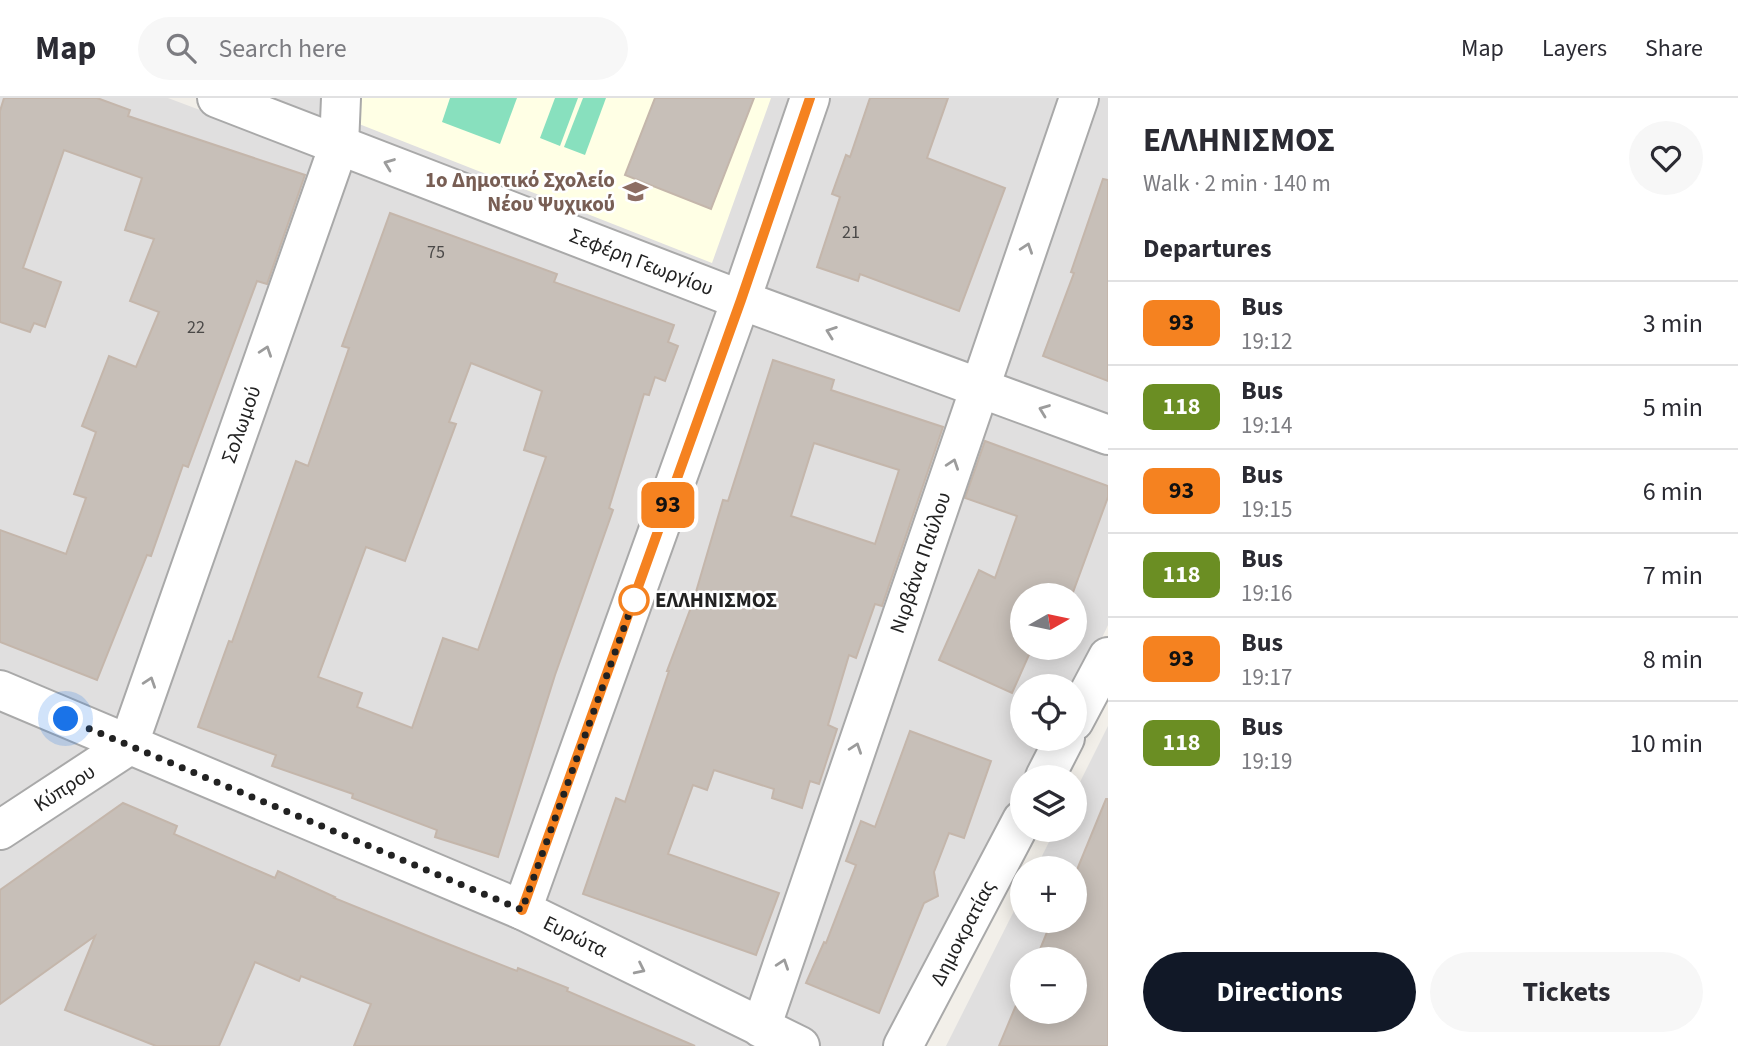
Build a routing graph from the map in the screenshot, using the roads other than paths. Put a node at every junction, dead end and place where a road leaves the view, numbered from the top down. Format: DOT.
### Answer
graph roads {
  1 [pos="217,98"];
  2 [pos="341,98"];
  3 [pos="810,98"];
  4 [pos="1079,98"];
  5 [pos="339,145"];
  6 [pos="741,300"];
  7 [pos="980,386"];
  8 [pos="1108,435"];
  9 [pos="1108,657"];
  10 [pos="0,690"];
  11 [pos="1087,697"];
  12 [pos="128,746"];
  13 [pos="0,830"];
  14 [pos="1011,842"];
  15 [pos="522,910"];
  16 [pos="761,1028"];
  17 [pos="800,1046"];
  18 [pos="903,1046"];
  1 -- 5 [label="street, Σεφέρη Γεωργίου"];
  2 -- 5 [label="street, Σολωμού"];
  3 -- 6 [label="street"];
  7 -- 4 [label="street, Νιρβάνα Παύλου, one-way"];
  6 -- 5 [label="street, Σεφέρη Γεωργίου, one-way"];
  12 -- 5 [label="street, Σολωμού, one-way"];
  7 -- 6 [label="street, Σεφέρη Γεωργίου, one-way"];
  6 -- 15 [label="street"];
  8 -- 7 [label="street, Σεφέρη Γεωργίου, one-way"];
  16 -- 7 [label="street, Νιρβάνα Παύλου, one-way"];
  9 -- 11 [label="street"];
  10 -- 12 [label="street, Ευρώτα"];
  12 -- 13 [label="street, Κύπρου"];
  12 -- 15 [label="street, Ευρώτα"];
  14 -- 18 [label="street, Δημοκρατίας"];
  15 -- 16 [label="street, Ευρώτα, one-way"];
  16 -- 17 [label="street, Ευρώτα"];
}
